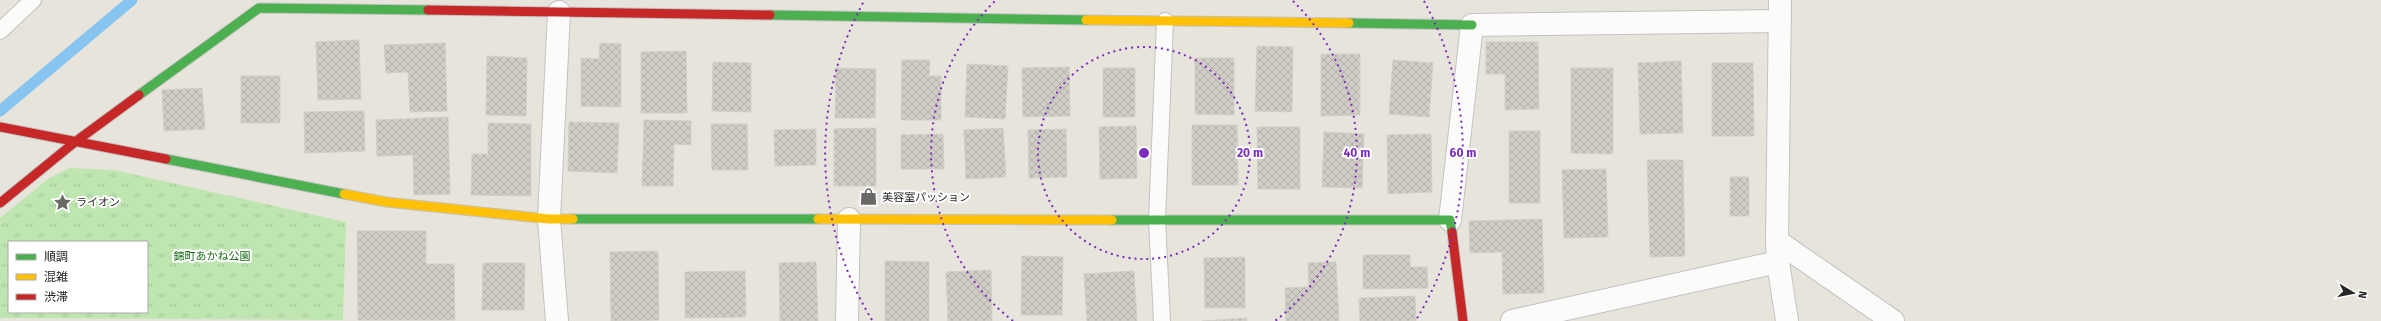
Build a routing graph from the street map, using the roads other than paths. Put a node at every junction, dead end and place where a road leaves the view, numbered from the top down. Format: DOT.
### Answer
graph roads {
  1 [pos="33,0"];
  2 [pos="1780,10"];
  3 [pos="559,12"];
  4 [pos="1165,21"];
  5 [pos="1472,24"];
  6 [pos="0,31"];
  7 [pos="0,127"];
  8 [pos="75,142"];
  9 [pos="0,203"];
  10 [pos="549,219"];
  11 [pos="849,219"];
  12 [pos="1157,220"];
  13 [pos="1450,220"];
  14 [pos="1777,252"];
  15 [pos="556,321"];
  16 [pos="847,321"];
  17 [pos="1162,321"];
  18 [pos="1463,321"];
  19 [pos="1512,321"];
  20 [pos="1787,321"];
  21 [pos="1893,321"];
  1 -- 6 [label="lane"];
  2 -- 5 [label="street"];
  2 -- 14 [label="street"];
  3 -- 4 [label="street"];
  3 -- 8 [label="street"];
  3 -- 10 [label="street"];
  4 -- 5 [label="street"];
  4 -- 12 [label="lane"];
  5 -- 13 [label="street"];
  7 -- 8 [label="street"];
  8 -- 9 [label="street"];
  8 -- 10 [label="street"];
  10 -- 11 [label="street"];
  10 -- 15 [label="street"];
  11 -- 12 [label="street"];
  11 -- 16 [label="street"];
  12 -- 13 [label="street"];
  12 -- 17 [label="lane"];
  13 -- 18 [label="street"];
  14 -- 19 [label="street"];
  14 -- 20 [label="street"];
  14 -- 21 [label="street"];
}
